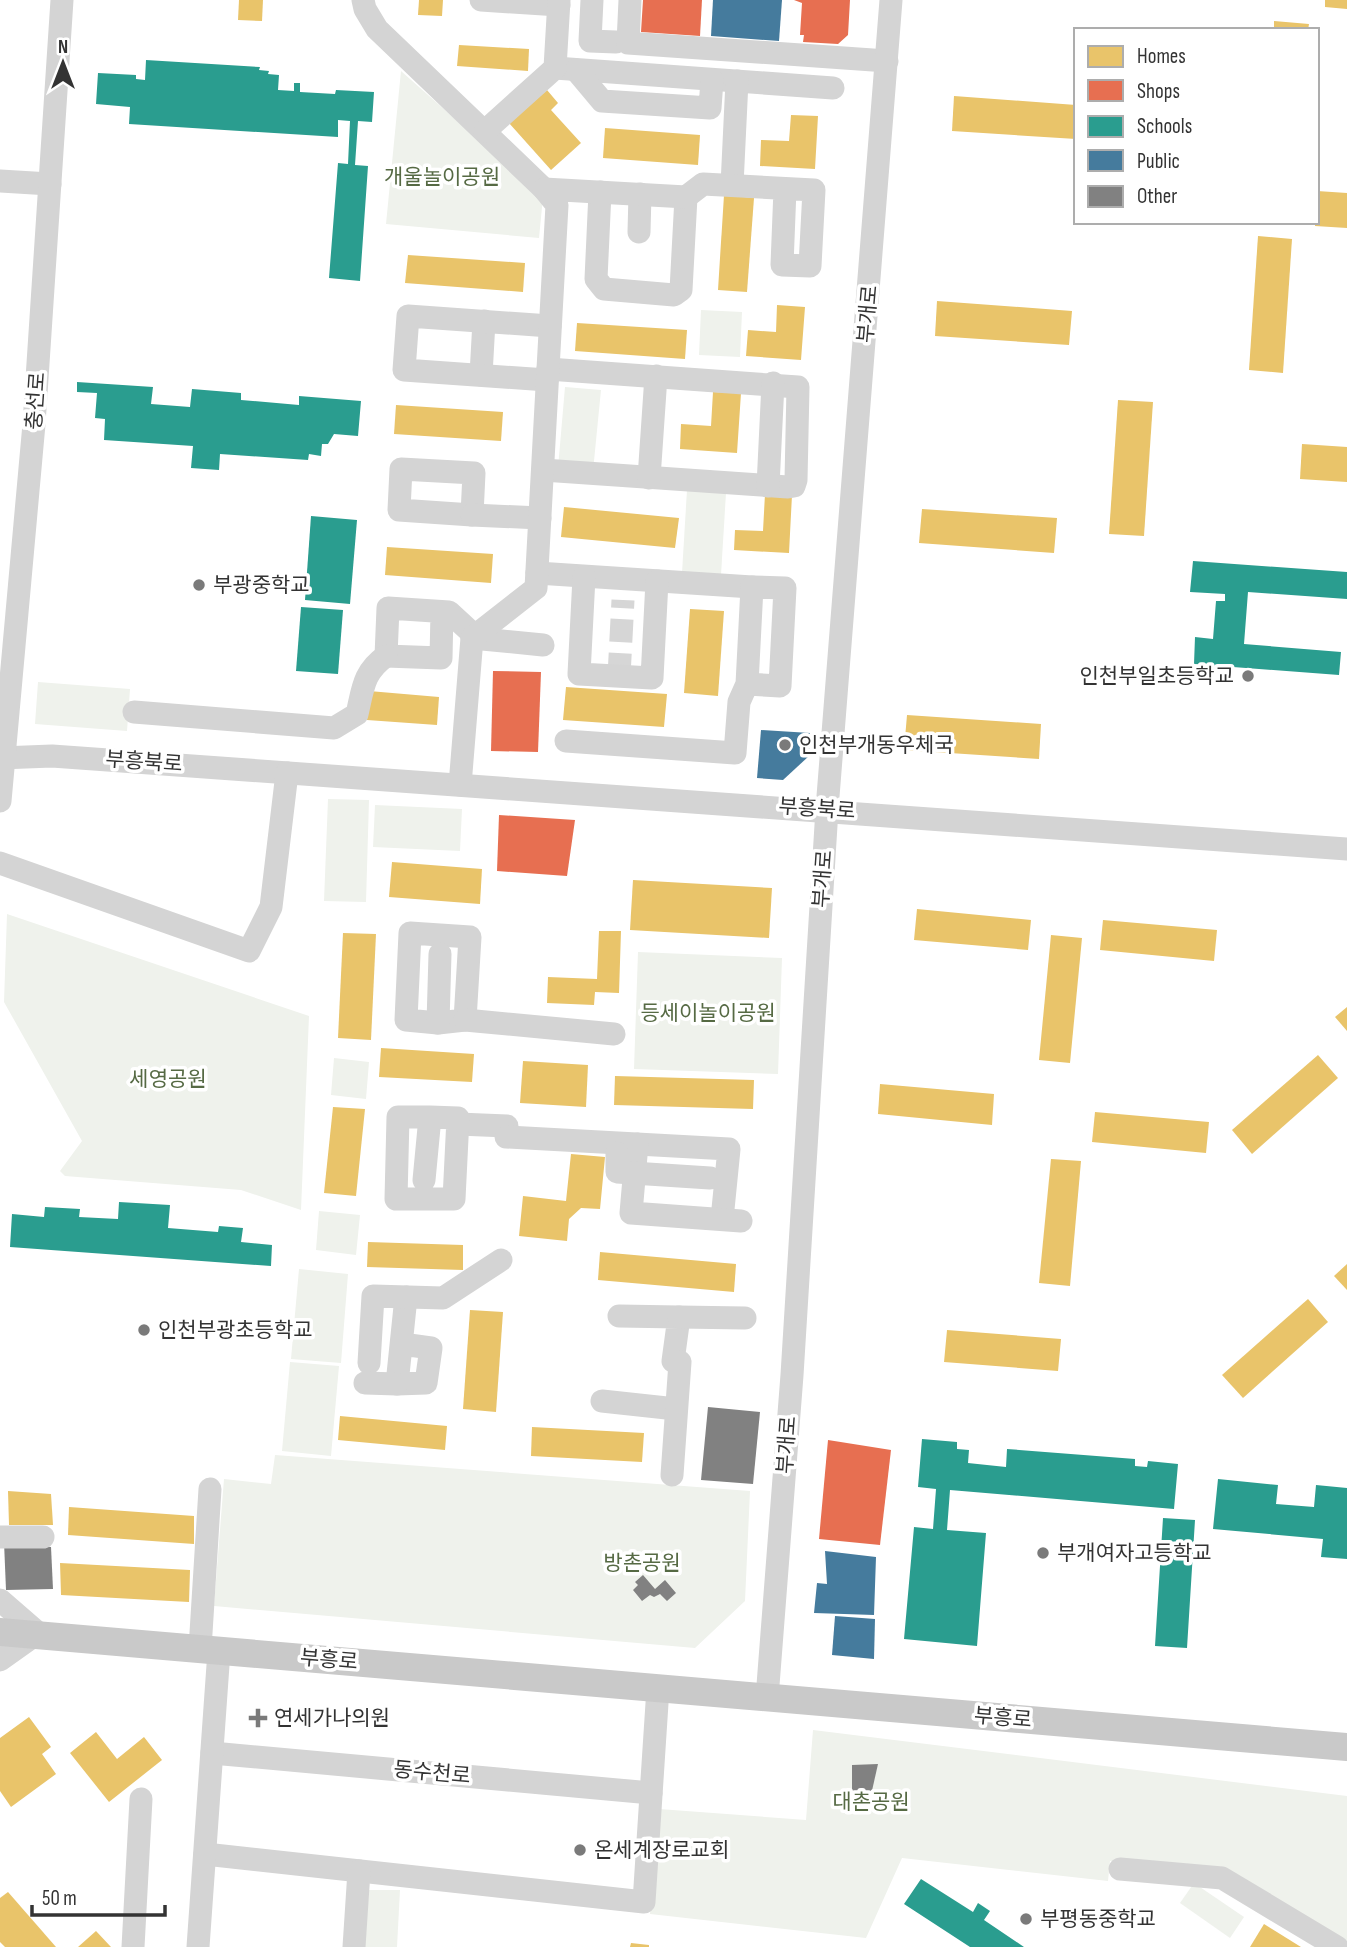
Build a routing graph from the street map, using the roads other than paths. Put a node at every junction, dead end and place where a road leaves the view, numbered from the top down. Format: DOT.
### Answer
graph roads {
  1 [pos="62,0"];
  2 [pos="363,0"];
  3 [pos="481,0"];
  4 [pos="592,0"];
  5 [pos="630,0"];
  6 [pos="891,0"];
  7 [pos="559,3"];
  8 [pos="622,42"];
  9 [pos="887,61"];
  10 [pos="566,69"];
  11 [pos="737,81"];
  12 [pos="833,88"];
  13 [pos="485,131"];
  14 [pos="0,181"];
  15 [pos="50,184"];
  16 [pos="732,185"];
  17 [pos="544,189"];
  18 [pos="785,190"];
  19 [pos="600,192"];
  20 [pos="640,194"];
  21 [pos="687,197"];
  22 [pos="639,232"];
  23 [pos="484,321"];
  24 [pos="550,326"];
  25 [pos="481,375"];
  26 [pos="548,375"];
  27 [pos="656,376"];
  28 [pos="542,470"];
  29 [pos="649,478"];
  30 [pos="472,515"];
  31 [pos="540,519"];
  32 [pos="537,573"];
  33 [pos="584,577"];
  34 [pos="657,581"];
  35 [pos="752,587"];
  36 [pos="442,612"];
  37 [pos="473,637"];
  38 [pos="544,645"];
  39 [pos="386,656"];
  40 [pos="747,684"];
  41 [pos="134,712"];
  42 [pos="566,741"];
  43 [pos="2,759"];
  44 [pos="287,773"];
  45 [pos="460,785"];
  46 [pos="0,801"];
  47 [pos="827,809"];
  48 [pos="1347,849"];
  49 [pos="0,863"];
  50 [pos="440,954"];
  51 [pos="465,1020"];
  52 [pos="438,1023"];
  53 [pos="614,1034"];
  54 [pos="430,1117"];
  55 [pos="458,1124"];
  56 [pos="627,1149"];
  57 [pos="635,1173"];
  58 [pos="710,1178"];
  59 [pos="424,1180"];
  60 [pos="501,1260"];
  61 [pos="406,1297"];
  62 [pos="619,1316"];
  63 [pos="680,1317"];
  64 [pos="745,1318"];
  65 [pos="602,1401"];
  66 [pos="676,1409"];
  67 [pos="672,1475"];
  68 [pos="210,1489"];
  69 [pos="0,1537"];
  70 [pos="43,1537"];
  71 [pos="0,1600"];
  72 [pos="0,1632"];
  73 [pos="38,1633"];
  74 [pos="209,1650"];
  75 [pos="0,1660"];
  76 [pos="658,1688"];
  77 [pos="767,1698"];
  78 [pos="1347,1747"];
  79 [pos="212,1753"];
  80 [pos="651,1793"];
  81 [pos="141,1799"];
  82 [pos="205,1854"];
  83 [pos="1120,1869"];
  84 [pos="359,1871"];
  85 [pos="133,1947"];
  86 [pos="198,1947"];
  87 [pos="354,1947"];
  88 [pos="1337,1947"];
  1 -- 15 [label="street, 충선로"];
  2 -- 13 [label="street"];
  3 -- 7 [label="street"];
  4 -- 8 [label="street"];
  5 -- 8 [label="street"];
  6 -- 9 [label="street, 부개로"];
  7 -- 10 [label="street"];
  8 -- 9 [label="street"];
  9 -- 47 [label="street, 부개로"];
  10 -- 11 [label="street"];
  10 -- 13 [label="street"];
  11 -- 12 [label="street"];
  11 -- 16 [label="street"];
  13 -- 17 [label="street"];
  14 -- 15 [label="street"];
  15 -- 43 [label="street, 충선로"];
  16 -- 18 [label="street"];
  16 -- 21 [label="street"];
  17 -- 19 [label="street"];
  17 -- 24 [label="street"];
  19 -- 20 [label="street"];
  19 -- 21 [label="street"];
  20 -- 21 [label="street"];
  20 -- 22 [label="street"];
  23 -- 24 [label="street"];
  23 -- 25 [label="street"];
  23 -- 25 [label="street"];
  24 -- 26 [label="street"];
  25 -- 26 [label="street"];
  26 -- 27 [label="street"];
  26 -- 28 [label="street"];
  27 -- 29 [label="street"];
  27 -- 29 [label="street"];
  28 -- 29 [label="street"];
  28 -- 31 [label="street"];
  30 -- 31 [label="street"];
  31 -- 32 [label="street"];
  32 -- 33 [label="street"];
  32 -- 37 [label="street"];
  33 -- 34 [label="street"];
  33 -- 34 [label="street"];
  34 -- 35 [label="street"];
  35 -- 40 [label="street"];
  35 -- 40 [label="street"];
  36 -- 37 [label="street"];
  36 -- 39 [label="street"];
  36 -- 39 [label="street"];
  37 -- 38 [label="street"];
  37 -- 45 [label="street"];
  39 -- 41 [label="street"];
  40 -- 42 [label="street"];
  43 -- 44 [label="street, 부흥북로"];
  43 -- 46 [label="street, 충선로"];
  44 -- 45 [label="street, 부흥북로"];
  44 -- 49 [label="street"];
  45 -- 47 [label="street, 부흥북로"];
  47 -- 48 [label="street, 부흥북로"];
  47 -- 77 [label="street, 부개로"];
  50 -- 52 [label="street"];
  51 -- 52 [label="street"];
  51 -- 52 [label="street"];
  51 -- 53 [label="street"];
  54 -- 55 [label="street"];
  54 -- 55 [label="street"];
  54 -- 59 [label="street"];
  55 -- 56 [label="street"];
  56 -- 57 [label="street"];
  56 -- 57 [label="street"];
  57 -- 58 [label="street"];
  60 -- 61 [label="street"];
  61 -- 61 [label="street"];
  62 -- 63 [label="street"];
  63 -- 64 [label="street"];
  63 -- 66 [label="street"];
  65 -- 66 [label="street"];
  66 -- 67 [label="street"];
  68 -- 74 [label="street"];
  69 -- 70 [label="street"];
  71 -- 73 [label="street"];
  72 -- 73 [label="main road, 부흥로"];
  73 -- 74 [label="main road, 부흥로"];
  73 -- 75 [label="street"];
  74 -- 76 [label="main road, 부흥로"];
  74 -- 79 [label="street"];
  76 -- 77 [label="main road, 부흥로"];
  76 -- 80 [label="street"];
  77 -- 78 [label="main road, 부흥로"];
  79 -- 80 [label="street, 동수천로"];
  79 -- 82 [label="street"];
  80 -- 84 [label="street"];
  81 -- 85 [label="street"];
  82 -- 84 [label="street"];
  82 -- 86 [label="street"];
  83 -- 88 [label="street"];
  84 -- 87 [label="street"];
}
